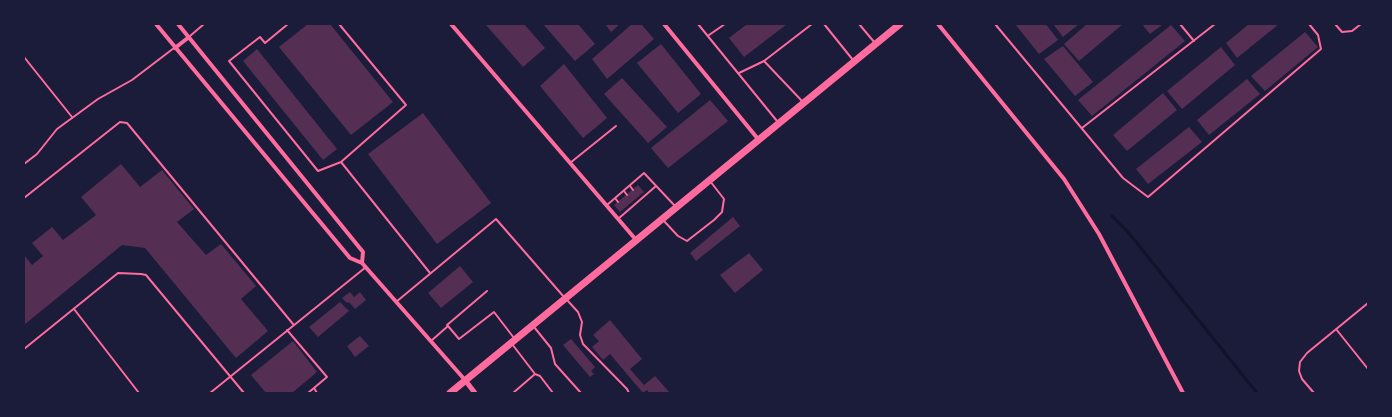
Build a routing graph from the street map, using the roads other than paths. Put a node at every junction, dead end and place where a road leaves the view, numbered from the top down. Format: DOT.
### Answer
graph roads {
  1 [pos="156,24"];
  2 [pos="178,24"];
  3 [pos="204,24"];
  4 [pos="288,24"];
  5 [pos="339,24"];
  6 [pos="451,24"];
  7 [pos="664,24"];
  8 [pos="698,24"];
  9 [pos="725,24"];
  10 [pos="812,24"];
  11 [pos="824,24"];
  12 [pos="859,24"];
  13 [pos="900,24"];
  14 [pos="938,24"];
  15 [pos="995,24"];
  16 [pos="1180,24"];
  17 [pos="1215,24"];
  18 [pos="1309,24"];
  19 [pos="1335,24"];
  20 [pos="1361,24"];
  21 [pos="709,35"];
  22 [pos="189,37"];
  23 [pos="1194,40"];
  24 [pos="875,44"];
  25 [pos="175,48"];
  26 [pos="24,57"];
  27 [pos="764,61"];
  28 [pos="854,61"];
  29 [pos="739,73"];
  30 [pos="803,102"];
  31 [pos="72,117"];
  32 [pos="778,122"];
  33 [pos="616,126"];
  34 [pos="1082,128"];
  35 [pos="758,139"];
  36 [pos="341,162"];
  37 [pos="570,163"];
  38 [pos="24,164"];
  39 [pos="710,180"];
  40 [pos="630,186"];
  41 [pos="656,186"];
  42 [pos="633,190"];
  43 [pos="624,191"];
  44 [pos="627,195"];
  45 [pos="639,196"];
  46 [pos="24,198"];
  47 [pos="615,198"];
  48 [pos="642,199"];
  49 [pos="618,202"];
  50 [pos="632,202"];
  51 [pos="607,205"];
  52 [pos="635,205"];
  53 [pos="676,208"];
  54 [pos="624,209"];
  55 [pos="627,212"];
  56 [pos="618,219"];
  57 [pos="662,219"];
  58 [pos="637,240"];
  59 [pos="362,263"];
  60 [pos="366,267"];
  61 [pos="430,273"];
  62 [pos="487,291"];
  63 [pos="566,299"];
  64 [pos="396,302"];
  65 [pos="1368,303"];
  66 [pos="74,309"];
  67 [pos="294,324"];
  68 [pos="448,326"];
  69 [pos="533,326"];
  70 [pos="1336,329"];
  71 [pos="287,330"];
  72 [pos="431,341"];
  73 [pos="513,342"];
  74 [pos="24,349"];
  75 [pos="1368,369"];
  76 [pos="535,374"];
  77 [pos="230,377"];
  78 [pos="465,380"];
  79 [pos="314,388"];
  80 [pos="139,393"];
  81 [pos="210,393"];
  82 [pos="244,393"];
  83 [pos="308,393"];
  84 [pos="317,393"];
  85 [pos="450,393"];
  86 [pos="474,393"];
  87 [pos="513,393"];
  88 [pos="553,393"];
  89 [pos="581,393"];
  90 [pos="629,393"];
  91 [pos="1183,393"];
  92 [pos="1314,393"];
  1 -- 25 [label="street"];
  2 -- 22 [label="street"];
  3 -- 22 [label="lane"];
  4 -- 36 [label="lane"];
  5 -- 36 [label="lane"];
  6 -- 37 [label="street"];
  7 -- 35 [label="street"];
  8 -- 21 [label="lane"];
  9 -- 21 [label="lane"];
  10 -- 27 [label="lane"];
  11 -- 28 [label="lane"];
  12 -- 24 [label="lane"];
  13 -- 24 [label="main road"];
  14 -- 91 [label="street"];
  15 -- 34 [label="lane"];
  16 -- 23 [label="lane"];
  17 -- 23 [label="lane"];
  18 -- 34 [label="lane"];
  19 -- 20 [label="lane"];
  21 -- 29 [label="lane"];
  22 -- 25 [label="street"];
  22 -- 59 [label="street"];
  23 -- 34 [label="lane"];
  24 -- 28 [label="main road"];
  25 -- 31 [label="lane"];
  25 -- 59 [label="street"];
  26 -- 31 [label="lane"];
  27 -- 29 [label="lane"];
  27 -- 30 [label="lane"];
  28 -- 30 [label="main road"];
  29 -- 32 [label="lane"];
  30 -- 32 [label="main road"];
  31 -- 38 [label="lane"];
  32 -- 35 [label="main road"];
  33 -- 37 [label="lane"];
  35 -- 39 [label="main road"];
  36 -- 61 [label="lane"];
  37 -- 51 [label="street"];
  39 -- 53 [label="main road"];
  39 -- 57 [label="lane"];
  40 -- 41 [label="lane"];
  40 -- 42 [label="lane"];
  40 -- 43 [label="lane"];
  41 -- 48 [label="lane"];
  41 -- 53 [label="lane"];
  43 -- 44 [label="lane"];
  43 -- 47 [label="lane"];
  45 -- 48 [label="lane"];
  46 -- 67 [label="lane"];
  47 -- 49 [label="lane"];
  47 -- 51 [label="lane"];
  48 -- 52 [label="lane"];
  50 -- 52 [label="lane"];
  51 -- 56 [label="street"];
  52 -- 55 [label="lane"];
  53 -- 57 [label="main road"];
  54 -- 55 [label="lane"];
  55 -- 56 [label="lane"];
  56 -- 58 [label="street"];
  57 -- 58 [label="main road"];
  58 -- 63 [label="main road"];
  59 -- 60 [label="street"];
  60 -- 64 [label="street"];
  60 -- 67 [label="lane"];
  61 -- 63 [label="lane"];
  61 -- 64 [label="lane"];
  62 -- 68 [label="lane"];
  63 -- 69 [label="main road"];
  63 -- 90 [label="lane"];
  64 -- 72 [label="street"];
  65 -- 70 [label="lane"];
  66 -- 74 [label="lane"];
  66 -- 77 [label="lane"];
  66 -- 80 [label="lane"];
  67 -- 71 [label="lane"];
  68 -- 72 [label="lane"];
  68 -- 73 [label="lane"];
  69 -- 73 [label="main road"];
  69 -- 89 [label="lane"];
  70 -- 75 [label="lane"];
  70 -- 92 [label="lane"];
  71 -- 77 [label="lane"];
  71 -- 79 [label="lane"];
  72 -- 78 [label="street"];
  73 -- 76 [label="lane"];
  73 -- 78 [label="main road"];
  76 -- 87 [label="lane"];
  76 -- 88 [label="lane"];
  77 -- 81 [label="lane"];
  77 -- 82 [label="lane"];
  78 -- 85 [label="main road"];
  78 -- 86 [label="street"];
  79 -- 83 [label="lane"];
  79 -- 84 [label="lane"];
}
